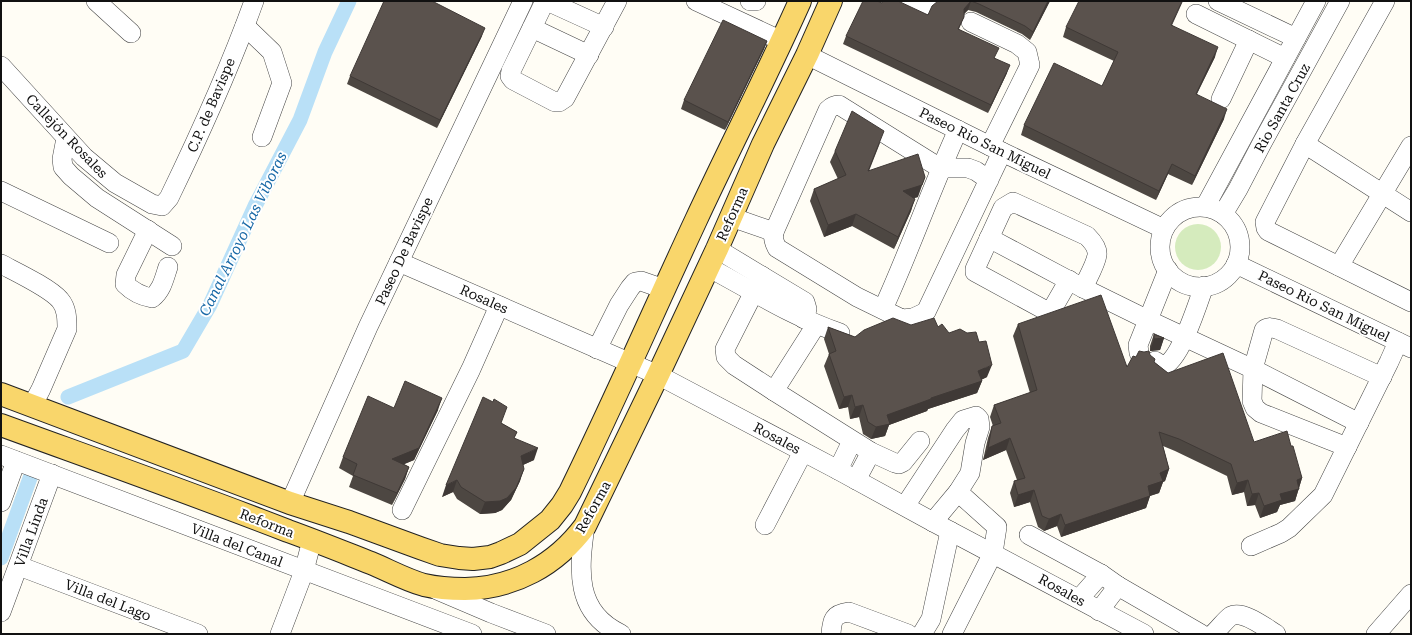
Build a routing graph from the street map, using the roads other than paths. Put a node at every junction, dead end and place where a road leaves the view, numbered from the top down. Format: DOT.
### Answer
graph roads {
  1 [pos="96,1"];
  2 [pos="254,1"];
  3 [pos="523,1"];
  4 [pos="546,1"];
  5 [pos="617,1"];
  6 [pos="696,1"];
  7 [pos="750,1"];
  8 [pos="756,1"];
  9 [pos="800,1"];
  10 [pos="814,1"];
  11 [pos="831,1"];
  12 [pos="907,1"];
  13 [pos="928,1"];
  14 [pos="1218,1"];
  15 [pos="1316,1"];
  16 [pos="1340,1"];
  17 [pos="1386,1"];
  18 [pos="1196,14"];
  19 [pos="971,22"];
  20 [pos="245,26"];
  21 [pos="604,27"];
  22 [pos="532,28"];
  23 [pos="131,33"];
  24 [pos="1296,38"];
  25 [pos="1249,40"];
  26 [pos="778,49"];
  27 [pos="810,50"];
  28 [pos="589,54"];
  29 [pos="1285,58"];
  30 [pos="1,66"];
  31 [pos="1221,99"];
  32 [pos="958,130"];
  33 [pos="262,137"];
  34 [pos="66,138"];
  35 [pos="763,144"];
  36 [pos="1305,144"];
  37 [pos="1411,146"];
  38 [pos="996,149"];
  39 [pos="940,168"];
  40 [pos="989,180"];
  41 [pos="1,191"];
  42 [pos="1382,194"];
  43 [pos="162,206"];
  44 [pos="1205,207"];
  45 [pos="1411,212"];
  46 [pos="1223,214"];
  47 [pos="731,217"];
  48 [pos="1164,229"];
  49 [pos="148,230"];
  50 [pos="774,232"];
  51 [pos="989,238"];
  52 [pos="110,243"];
  53 [pos="172,246"];
  54 [pos="713,258"];
  55 [pos="399,262"];
  56 [pos="1,264"];
  57 [pos="1236,264"];
  58 [pos="1339,266"];
  59 [pos="168,268"];
  60 [pos="1168,270"];
  61 [pos="758,283"];
  62 [pos="1076,284"];
  63 [pos="1204,286"];
  64 [pos="664,289"];
  65 [pos="1411,302"];
  66 [pos="499,306"];
  67 [pos="883,309"];
  68 [pos="1148,320"];
  69 [pos="810,322"];
  70 [pos="840,333"];
  71 [pos="1185,338"];
  72 [pos="1404,345"];
  73 [pos="597,349"];
  74 [pos="631,364"];
  75 [pos="1253,369"];
  76 [pos="658,375"];
  77 [pos="1382,377"];
  78 [pos="774,391"];
  79 [pos="1,394"];
  80 [pos="32,406"];
  81 [pos="1359,423"];
  82 [pos="1,424"];
  83 [pos="852,441"];
  84 [pos="920,441"];
  85 [pos="1347,447"];
  86 [pos="804,452"];
  87 [pos="870,452"];
  88 [pos="9,458"];
  89 [pos="838,470"];
  90 [pos="52,474"];
  91 [pos="856,480"];
  92 [pos="246,486"];
  93 [pos="958,492"];
  94 [pos="1,502"];
  95 [pos="290,503"];
  96 [pos="905,506"];
  97 [pos="402,510"];
  98 [pos="238,511"];
  99 [pos="933,522"];
  100 [pos="765,525"];
  101 [pos="585,526"];
  102 [pos="950,531"];
  103 [pos="1029,535"];
  104 [pos="312,540"];
  105 [pos="1251,546"];
  106 [pos="993,553"];
  107 [pos="18,566"];
  108 [pos="304,571"];
  109 [pos="1101,574"];
  110 [pos="424,585"];
  111 [pos="1118,586"];
  112 [pos="1411,594"];
  113 [pos="1079,599"];
  114 [pos="1100,611"];
  115 [pos="1,612"];
  116 [pos="609,631"];
  117 [pos="198,634"];
  118 [pos="280,634"];
  119 [pos="472,634"];
  120 [pos="546,634"];
  121 [pos="831,634"];
  122 [pos="908,634"];
  123 [pos="922,634"];
  124 [pos="952,634"];
  125 [pos="1144,634"];
  126 [pos="1201,634"];
  127 [pos="1213,634"];
  128 [pos="1276,634"];
  129 [pos="1376,634"];
  1 -- 23 [label="street"];
  2 -- 20 [label="street, C.P. de Bavispe"];
  3 -- 55 [label="street, Paseo De Bavispe"];
  4 -- 21 [label="street"];
  4 -- 22 [label="street"];
  5 -- 21 [label="street"];
  6 -- 26 [label="street"];
  7 -- 8 [label="street"];
  9 -- 26 [label="main road, Reforma"];
  10 -- 27 [label="main road"];
  11 -- 27 [label="main road, Reforma"];
  12 -- 13 [label="street"];
  14 -- 24 [label="street"];
  15 -- 24 [label="street, Rio Santa Cruz"];
  16 -- 46 [label="street, Rio Santa Cruz"];
  17 -- 36 [label="street"];
  18 -- 25 [label="street"];
  19 -- 38 [label="street"];
  20 -- 33 [label="street"];
  20 -- 43 [label="street, C.P. de Bavispe"];
  21 -- 28 [label="street"];
  22 -- 28 [label="street"];
  22 -- 28 [label="street"];
  24 -- 29 [label="street, Rio Santa Cruz"];
  25 -- 29 [label="street"];
  25 -- 31 [label="street"];
  26 -- 35 [label="main road"];
  26 -- 64 [label="main road, Reforma"];
  27 -- 32 [label="street, Paseo Rio San Miguel"];
  27 -- 35 [label="main road, Reforma"];
  29 -- 44 [label="street, Rio Santa Cruz"];
  30 -- 34 [label="street, Callejón Rosales"];
  32 -- 38 [label="street, Paseo Rio San Miguel"];
  32 -- 39 [label="street"];
  34 -- 43 [label="street, Callejón Rosales"];
  34 -- 49 [label="street"];
  35 -- 47 [label="main road, Reforma"];
  36 -- 42 [label="street"];
  36 -- 58 [label="street"];
  37 -- 42 [label="street"];
  38 -- 40 [label="street"];
  38 -- 48 [label="street, Paseo Rio San Miguel"];
  39 -- 40 [label="street"];
  39 -- 50 [label="street"];
  39 -- 67 [label="street"];
  40 -- 67 [label="street"];
  41 -- 52 [label="street"];
  42 -- 45 [label="street"];
  42 -- 58 [label="street"];
  44 -- 46 [label="street"];
  44 -- 48 [label="street"];
  46 -- 57 [label="street"];
  47 -- 50 [label="street"];
  47 -- 54 [label="main road, Reforma"];
  48 -- 60 [label="street"];
  49 -- 53 [label="street"];
  49 -- 59 [label="street"];
  50 -- 67 [label="street"];
  51 -- 62 [label="street"];
  51 -- 62 [label="street"];
  51 -- 62 [label="street"];
  54 -- 61 [label="street"];
  54 -- 76 [label="main road, Reforma"];
  55 -- 66 [label="street, Rosales"];
  55 -- 95 [label="street, Paseo De Bavispe"];
  56 -- 80 [label="street"];
  57 -- 63 [label="street"];
  57 -- 72 [label="street, Paseo Rio San Miguel"];
  58 -- 65 [label="street"];
  60 -- 63 [label="street"];
  60 -- 68 [label="street"];
  61 -- 69 [label="street"];
  61 -- 78 [label="street"];
  62 -- 68 [label="street"];
  63 -- 71 [label="street"];
  64 -- 73 [label="street"];
  64 -- 74 [label="main road, Reforma"];
  66 -- 73 [label="street, Rosales"];
  66 -- 97 [label="street"];
  68 -- 71 [label="street"];
  68 -- 71 [label="street"];
  69 -- 70 [label="street"];
  69 -- 78 [label="street"];
  71 -- 75 [label="street"];
  72 -- 77 [label="street"];
  73 -- 74 [label="street, Rosales"];
  74 -- 76 [label="street, Rosales"];
  74 -- 95 [label="main road, Reforma"];
  75 -- 77 [label="street"];
  75 -- 81 [label="street"];
  75 -- 85 [label="street"];
  76 -- 86 [label="street, Rosales"];
  76 -- 101 [label="main road, Reforma"];
  77 -- 81 [label="street"];
  78 -- 83 [label="street"];
  79 -- 80 [label="main road, Reforma"];
  80 -- 92 [label="main road, Reforma"];
  81 -- 85 [label="street"];
  82 -- 98 [label="main road, Reforma"];
  83 -- 87 [label="street"];
  83 -- 89 [label="street"];
  84 -- 87 [label="street"];
  85 -- 105 [label="street"];
  86 -- 89 [label="street, Rosales"];
  86 -- 100 [label="street"];
  87 -- 91 [label="street"];
  88 -- 90 [label="street, Villa del Canal"];
  88 -- 94 [label="street"];
  89 -- 91 [label="street, Rosales"];
  90 -- 107 [label="street, Villa Linda"];
  90 -- 108 [label="street, Villa del Canal"];
  91 -- 96 [label="street, Rosales"];
  92 -- 95 [label="main road, Reforma"];
  92 -- 98 [label="main road"];
  93 -- 96 [label="street"];
  93 -- 99 [label="street"];
  93 -- 106 [label="street"];
  96 -- 99 [label="street, Rosales"];
  98 -- 104 [label="main road, Reforma"];
  99 -- 102 [label="street, Rosales"];
  101 -- 110 [label="main road, Reforma"];
  101 -- 116 [label="street"];
  102 -- 106 [label="street, Rosales"];
  102 -- 123 [label="street"];
  103 -- 109 [label="street"];
  104 -- 108 [label="street"];
  104 -- 110 [label="main road, Reforma"];
  106 -- 113 [label="street, Rosales"];
  106 -- 124 [label="street"];
  107 -- 115 [label="street, Villa Linda"];
  107 -- 117 [label="street, Villa del Lago"];
  108 -- 118 [label="street"];
  108 -- 119 [label="street, Villa del Canal"];
  109 -- 111 [label="street"];
  109 -- 113 [label="street"];
  110 -- 120 [label="street"];
  111 -- 114 [label="street"];
  111 -- 126 [label="street"];
  112 -- 129 [label="street"];
  113 -- 114 [label="street, Rosales"];
  114 -- 125 [label="street, Rosales"];
  121 -- 122 [label="street"];
  127 -- 128 [label="street"];
}
